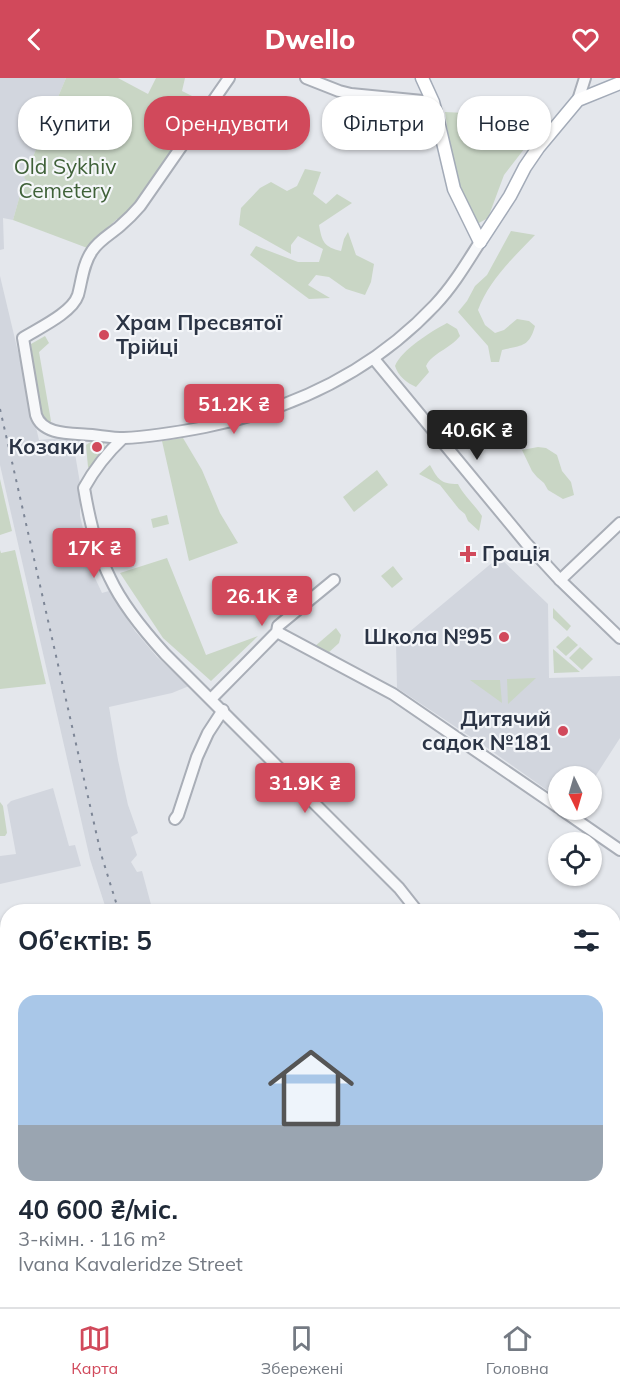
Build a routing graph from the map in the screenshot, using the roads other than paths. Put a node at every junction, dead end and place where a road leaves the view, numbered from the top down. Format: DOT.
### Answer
graph roads {
  1 [pos="230,78"];
  2 [pos="306,78"];
  3 [pos="422,78"];
  4 [pos="585,78"];
  5 [pos="620,82"];
  6 [pos="372,96"];
  7 [pos="430,96"];
  8 [pos="578,100"];
  9 [pos="445,150"];
  10 [pos="480,242"];
  11 [pos="374,359"];
  12 [pos="123,438"];
  13 [pos="620,523"];
  14 [pos="334,580"];
  15 [pos="560,580"];
  16 [pos="277,632"];
  17 [pos="620,638"];
  18 [pos="211,699"];
  19 [pos="223,711"];
  20 [pos="548,801"];
  21 [pos="175,819"];
  22 [pos="576,820"];
  23 [pos="620,850"];
  24 [pos="412,904"];
  1 -- 12 [label="street"];
  2 -- 6 [label="street"];
  3 -- 7 [label="main road"];
  4 -- 8 [label="street"];
  5 -- 8 [label="main road"];
  8 -- 10 [label="main road"];
  9 -- 10 [label="main road"];
  10 -- 11 [label="street"];
  11 -- 12 [label="street"];
  11 -- 15 [label="street"];
  12 -- 18 [label="street"];
  13 -- 15 [label="street"];
  14 -- 16 [label="street"];
  15 -- 17 [label="street"];
  16 -- 18 [label="street"];
  16 -- 20 [label="street"];
  18 -- 19 [label="street"];
  19 -- 21 [label="street"];
  19 -- 24 [label="street"];
  22 -- 23 [label="street"];
}
